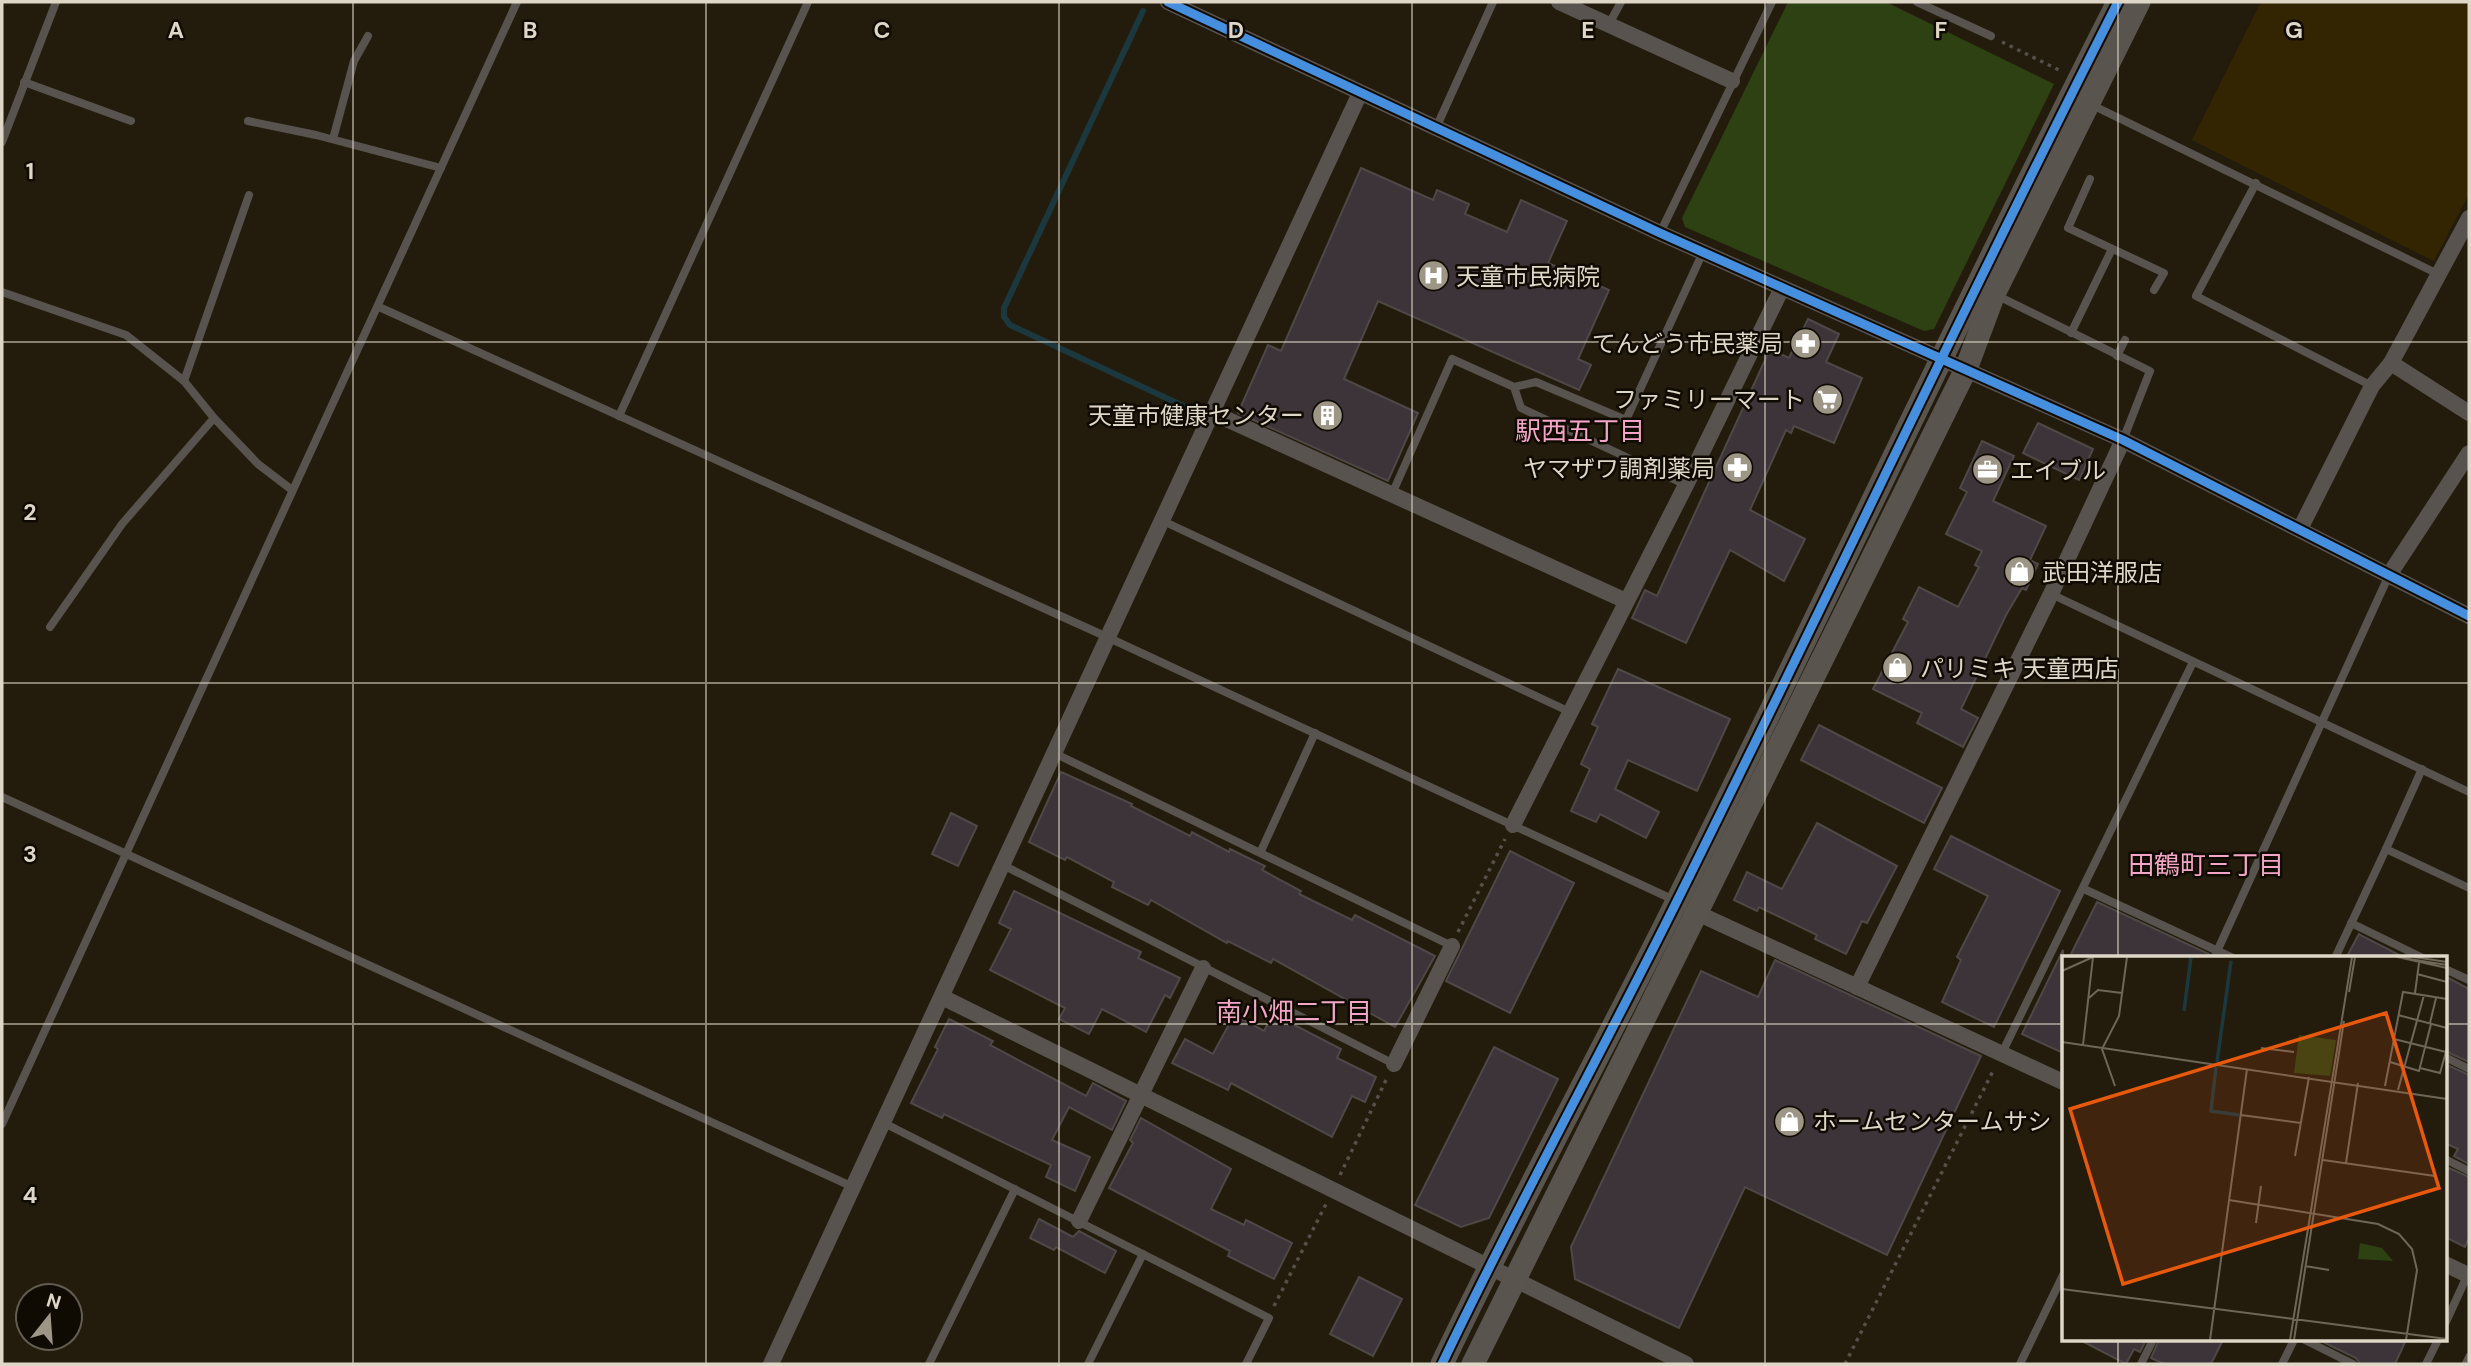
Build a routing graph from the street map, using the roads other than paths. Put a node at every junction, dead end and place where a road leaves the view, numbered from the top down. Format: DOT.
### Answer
graph roads {
  1 [pos="56,2"];
  2 [pos="517,2"];
  3 [pos="807,2"];
  4 [pos="1168,2"];
  5 [pos="1493,2"];
  6 [pos="1559,2"];
  7 [pos="1621,2"];
  8 [pos="1772,2"];
  9 [pos="1919,2"];
  10 [pos="2118,2"];
  11 [pos="2139,2"];
  12 [pos="1609,24"];
  13 [pos="368,36"];
  14 [pos="1991,36"];
  15 [pos="1732,81"];
  16 [pos="24,82"];
  17 [pos="1360,93"];
  18 [pos="2089,103"];
  19 [pos="131,121"];
  20 [pos="248,121"];
  21 [pos="1436,128"];
  22 [pos="333,139"];
  23 [pos="2,142"];
  24 [pos="441,168"];
  25 [pos="2090,179"];
  26 [pos="2256,183"];
  27 [pos="249,195"];
  28 [pos="2469,218"];
  29 [pos="1660,233"];
  30 [pos="2112,249"];
  31 [pos="1703,252"];
  32 [pos="2438,274"];
  33 [pos="1782,288"];
  34 [pos="2154,290"];
  35 [pos="2,292"];
  36 [pos="1994,294"];
  37 [pos="379,307"];
  38 [pos="2071,333"];
  39 [pos="2125,340"];
  40 [pos="2117,356"];
  41 [pos="1940,357"];
  42 [pos="2391,363"];
  43 [pos="1966,369"];
  44 [pos="184,381"];
  45 [pos="2372,386"];
  46 [pos="1514,387"];
  47 [pos="1211,412"];
  48 [pos="2469,413"];
  49 [pos="619,416"];
  50 [pos="214,418"];
  51 [pos="2123,440"];
  52 [pos="2469,453"];
  53 [pos="1686,485"];
  54 [pos="292,490"];
  55 [pos="1392,494"];
  56 [pos="1163,521"];
  57 [pos="2300,529"];
  58 [pos="2389,575"];
  59 [pos="2051,594"];
  60 [pos="1626,601"];
  61 [pos="2469,616"];
  62 [pos="50,627"];
  63 [pos="1107,637"];
  64 [pos="2193,662"];
  65 [pos="1570,712"];
  66 [pos="2321,720"];
  67 [pos="1315,733"];
  68 [pos="1054,753"];
  69 [pos="2421,769"];
  70 [pos="2469,792"];
  71 [pos="2,797"];
  72 [pos="1513,825"];
  73 [pos="2386,849"];
  74 [pos="1261,851"];
  75 [pos="126,854"];
  76 [pos="1001,864"];
  77 [pos="2469,888"];
  78 [pos="2084,889"];
  79 [pos="1686,907"];
  80 [pos="2351,923"];
  81 [pos="1452,946"];
  82 [pos="2216,955"];
  83 [pos="2336,956"];
  84 [pos="2419,956"];
  85 [pos="1203,968"];
  86 [pos="2446,968"];
  87 [pos="2469,980"];
  88 [pos="1857,987"];
  89 [pos="942,997"];
  90 [pos="2002,1053"];
  91 [pos="2446,1058"];
  92 [pos="1394,1064"];
  93 [pos="2469,1069"];
  94 [pos="2062,1082"];
  95 [pos="1140,1096"];
  96 [pos="882,1122"];
  97 [pos="2,1124"];
  98 [pos="2446,1160"];
  99 [pos="2469,1171"];
  100 [pos="853,1186"];
  101 [pos="1015,1189"];
  102 [pos="1079,1221"];
  103 [pos="1143,1254"];
  104 [pos="2446,1264"];
  105 [pos="1488,1267"];
  106 [pos="2469,1273"];
  107 [pos="2062,1277"];
  108 [pos="1514,1279"];
  109 [pos="2446,1322"];
  110 [pos="2152,1342"];
  111 [pos="2293,1342"];
  112 [pos="2309,1342"];
  113 [pos="2437,1342"];
  114 [pos="771,1364"];
  115 [pos="929,1364"];
  116 [pos="1088,1364"];
  117 [pos="1246,1364"];
  118 [pos="1442,1364"];
  119 [pos="1473,1364"];
  120 [pos="1686,1364"];
  121 [pos="2021,1364"];
  122 [pos="2141,1364"];
  123 [pos="2282,1364"];
  124 [pos="2353,1364"];
  125 [pos="2426,1364"];
  1 -- 16 [label="lane"];
  2 -- 24 [label="lane"];
  3 -- 49 [label="lane"];
  4 -- 17 [label="street"];
  5 -- 21 [label="lane"];
  6 -- 12 [label="street"];
  7 -- 12 [label="lane"];
  8 -- 15 [label="lane"];
  9 -- 14 [label="lane"];
  10 -- 41 [label="street"];
  11 -- 18 [label="street"];
  12 -- 15 [label="street"];
  13 -- 22 [label="lane"];
  15 -- 29 [label="lane"];
  16 -- 19 [label="lane"];
  16 -- 23 [label="lane"];
  17 -- 21 [label="street"];
  17 -- 47 [label="street"];
  18 -- 26 [label="lane"];
  18 -- 36 [label="street"];
  20 -- 22 [label="lane"];
  21 -- 29 [label="street"];
  22 -- 24 [label="lane"];
  24 -- 37 [label="lane"];
  25 -- 30 [label="lane"];
  26 -- 32 [label="lane"];
  26 -- 45 [label="lane"];
  27 -- 44 [label="lane"];
  28 -- 32 [label="street"];
  29 -- 31 [label="street"];
  30 -- 34 [label="lane"];
  30 -- 38 [label="lane"];
  31 -- 33 [label="street"];
  31 -- 46 [label="lane"];
  32 -- 42 [label="street"];
  33 -- 41 [label="street"];
  33 -- 53 [label="street"];
  35 -- 44 [label="lane"];
  36 -- 38 [label="lane"];
  36 -- 43 [label="street"];
  37 -- 49 [label="lane"];
  37 -- 54 [label="lane"];
  38 -- 40 [label="lane"];
  39 -- 40 [label="lane"];
  40 -- 51 [label="lane"];
  41 -- 43 [label="street"];
  41 -- 79 [label="street"];
  42 -- 45 [label="street"];
  42 -- 48 [label="street"];
  43 -- 51 [label="street"];
  43 -- 79 [label="street"];
  44 -- 50 [label="lane"];
  45 -- 57 [label="street"];
  46 -- 53 [label="lane"];
  46 -- 55 [label="lane"];
  47 -- 55 [label="street"];
  47 -- 56 [label="street"];
  49 -- 63 [label="lane"];
  50 -- 54 [label="lane"];
  50 -- 62 [label="lane"];
  51 -- 57 [label="street"];
  51 -- 59 [label="street"];
  52 -- 58 [label="street"];
  53 -- 60 [label="street"];
  54 -- 75 [label="lane"];
  55 -- 60 [label="street"];
  56 -- 63 [label="street"];
  56 -- 65 [label="lane"];
  57 -- 58 [label="street"];
  58 -- 61 [label="street"];
  58 -- 66 [label="lane"];
  59 -- 64 [label="lane"];
  59 -- 88 [label="street"];
  60 -- 65 [label="street"];
  63 -- 67 [label="lane"];
  63 -- 68 [label="street"];
  64 -- 66 [label="lane"];
  64 -- 78 [label="lane"];
  65 -- 72 [label="street"];
  66 -- 69 [label="lane"];
  66 -- 82 [label="lane"];
  67 -- 72 [label="lane"];
  67 -- 74 [label="lane"];
  68 -- 74 [label="lane"];
  68 -- 76 [label="street"];
  69 -- 70 [label="lane"];
  69 -- 73 [label="lane"];
  71 -- 75 [label="lane"];
  72 -- 79 [label="lane"];
  73 -- 77 [label="lane"];
  73 -- 80 [label="lane"];
  74 -- 81 [label="lane"];
  75 -- 97 [label="lane"];
  75 -- 100 [label="lane"];
  76 -- 85 [label="lane"];
  76 -- 89 [label="street"];
  78 -- 82 [label="lane"];
  78 -- 90 [label="lane"];
  79 -- 88 [label="street"];
  79 -- 105 [label="street"];
  79 -- 108 [label="street"];
  80 -- 83 [label="lane"];
  80 -- 84 [label="lane"];
  81 -- 92 [label="street"];
  85 -- 92 [label="lane"];
  85 -- 95 [label="street"];
  86 -- 87 [label="lane"];
  88 -- 90 [label="street"];
  89 -- 95 [label="street"];
  89 -- 96 [label="street"];
  90 -- 94 [label="street"];
  91 -- 93 [label="lane"];
  95 -- 102 [label="street"];
  95 -- 105 [label="street"];
  96 -- 100 [label="street"];
  96 -- 101 [label="lane"];
  98 -- 99 [label="lane"];
  100 -- 114 [label="street"];
  101 -- 102 [label="lane"];
  101 -- 115 [label="lane"];
  102 -- 103 [label="lane"];
  103 -- 116 [label="lane"];
  103 -- 117 [label="lane"];
  104 -- 106 [label="street"];
  105 -- 108 [label="street"];
  105 -- 118 [label="street"];
  106 -- 109 [label="lane"];
  107 -- 121 [label="lane"];
  108 -- 119 [label="street"];
  108 -- 120 [label="street"];
  110 -- 122 [label="lane"];
  111 -- 123 [label="lane"];
  112 -- 124 [label="lane"];
  113 -- 125 [label="lane"];
}
